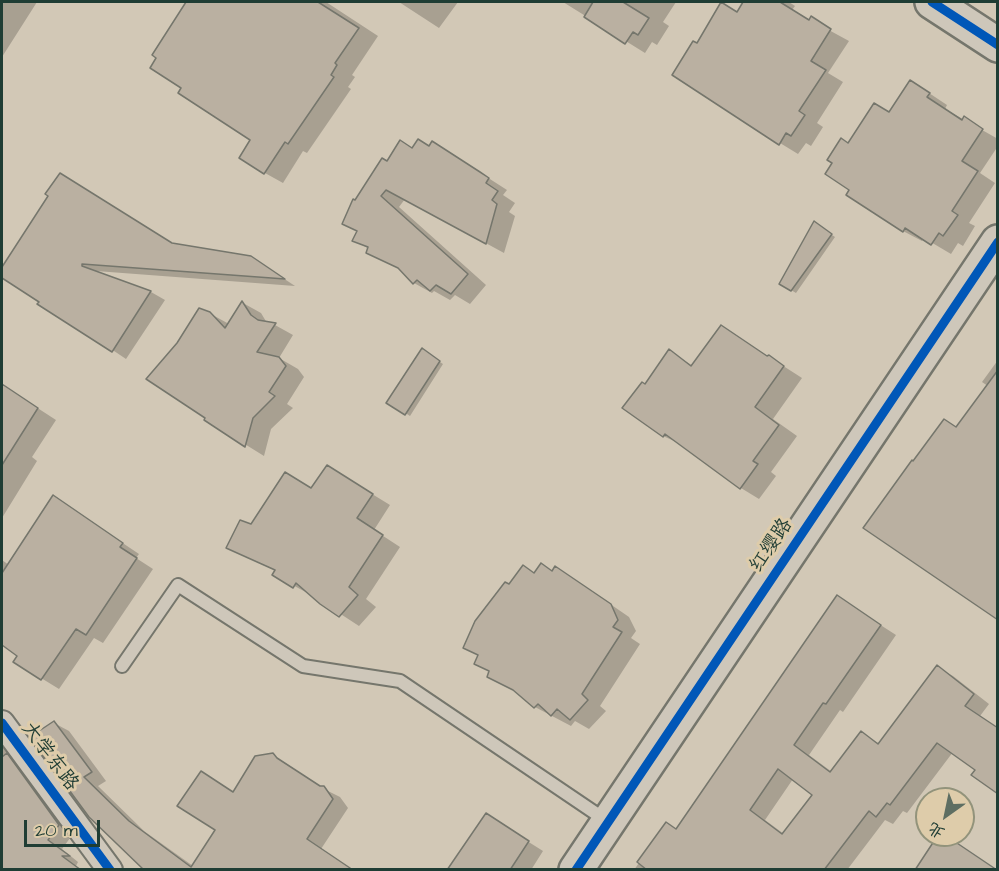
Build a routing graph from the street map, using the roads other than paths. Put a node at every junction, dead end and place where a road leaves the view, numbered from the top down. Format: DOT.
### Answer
graph roads {
  1 [pos="932,2"];
  2 [pos="998,45"];
  3 [pos="998,242"];
  4 [pos="122,666"];
  5 [pos="2,723"];
  6 [pos="608,822"];
  7 [pos="110,870"];
  8 [pos="576,870"];
  1 -- 2 [label="street"];
  3 -- 6 [label="street, 红缨路"];
  4 -- 6 [label="lane"];
  5 -- 7 [label="street, 大学东路"];
  6 -- 8 [label="street, 红缨路"];
}
